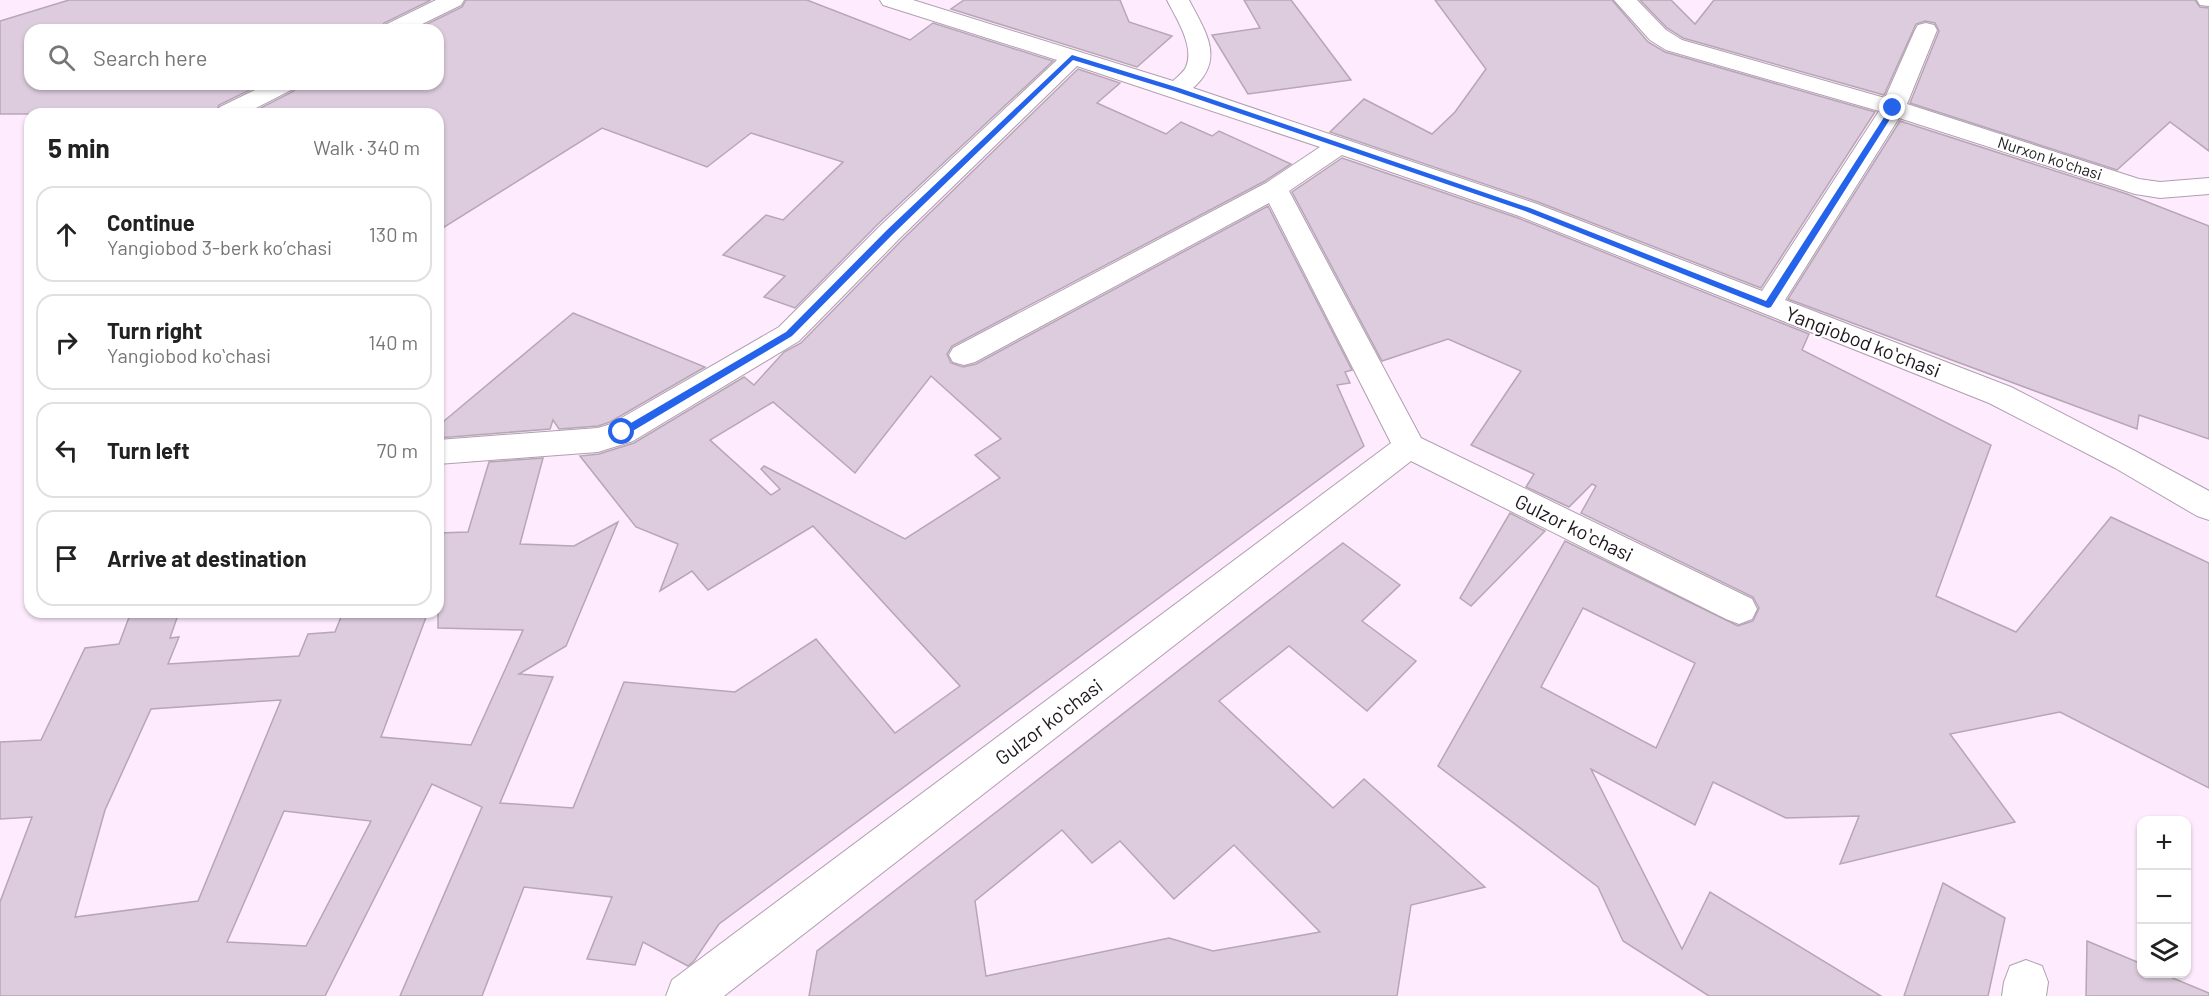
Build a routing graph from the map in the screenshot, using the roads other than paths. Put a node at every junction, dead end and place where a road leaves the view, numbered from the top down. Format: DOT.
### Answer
graph roads {
  1 [pos="453,0"];
  2 [pos="891,0"];
  3 [pos="1178,0"];
  4 [pos="1625,0"];
  5 [pos="405,24"];
  6 [pos="1926,30"];
  7 [pos="1072,57"];
  8 [pos="273,90"];
  9 [pos="1177,90"];
  10 [pos="237,108"];
  11 [pos="1893,108"];
  12 [pos="1340,145"];
  13 [pos="2209,186"];
  14 [pos="1275,189"];
  15 [pos="2182,190"];
  16 [pos="2209,206"];
  17 [pos="1768,305"];
  18 [pos="964,355"];
  19 [pos="1409,446"];
  20 [pos="444,452"];
  21 [pos="2209,507"];
  22 [pos="1739,609"];
  23 [pos="688,996"];
  1 -- 5 [label="street"];
  2 -- 7 [label="street, Yangiobod koʻchasi"];
  3 -- 9 [label="street"];
  4 -- 11 [label="street, Nurxon koʻchasi"];
  6 -- 11 [label="street"];
  7 -- 9 [label="street, Yangiobod koʻchasi"];
  7 -- 20 [label="street"];
  8 -- 10 [label="street"];
  9 -- 12 [label="street, Yangiobod koʻchasi"];
  11 -- 15 [label="street, Nurxon koʻchasi"];
  11 -- 17 [label="street"];
  12 -- 14 [label="street"];
  12 -- 17 [label="street, Yangiobod koʻchasi"];
  13 -- 15 [label="street, Nurxon koʻchasi"];
  14 -- 18 [label="street"];
  14 -- 19 [label="street"];
  15 -- 16 [label="street"];
  17 -- 21 [label="street, Yangiobod koʻchasi"];
  19 -- 22 [label="street, Gulzor koʻchasi"];
  19 -- 23 [label="street, Gulzor koʻchasi"];
}
